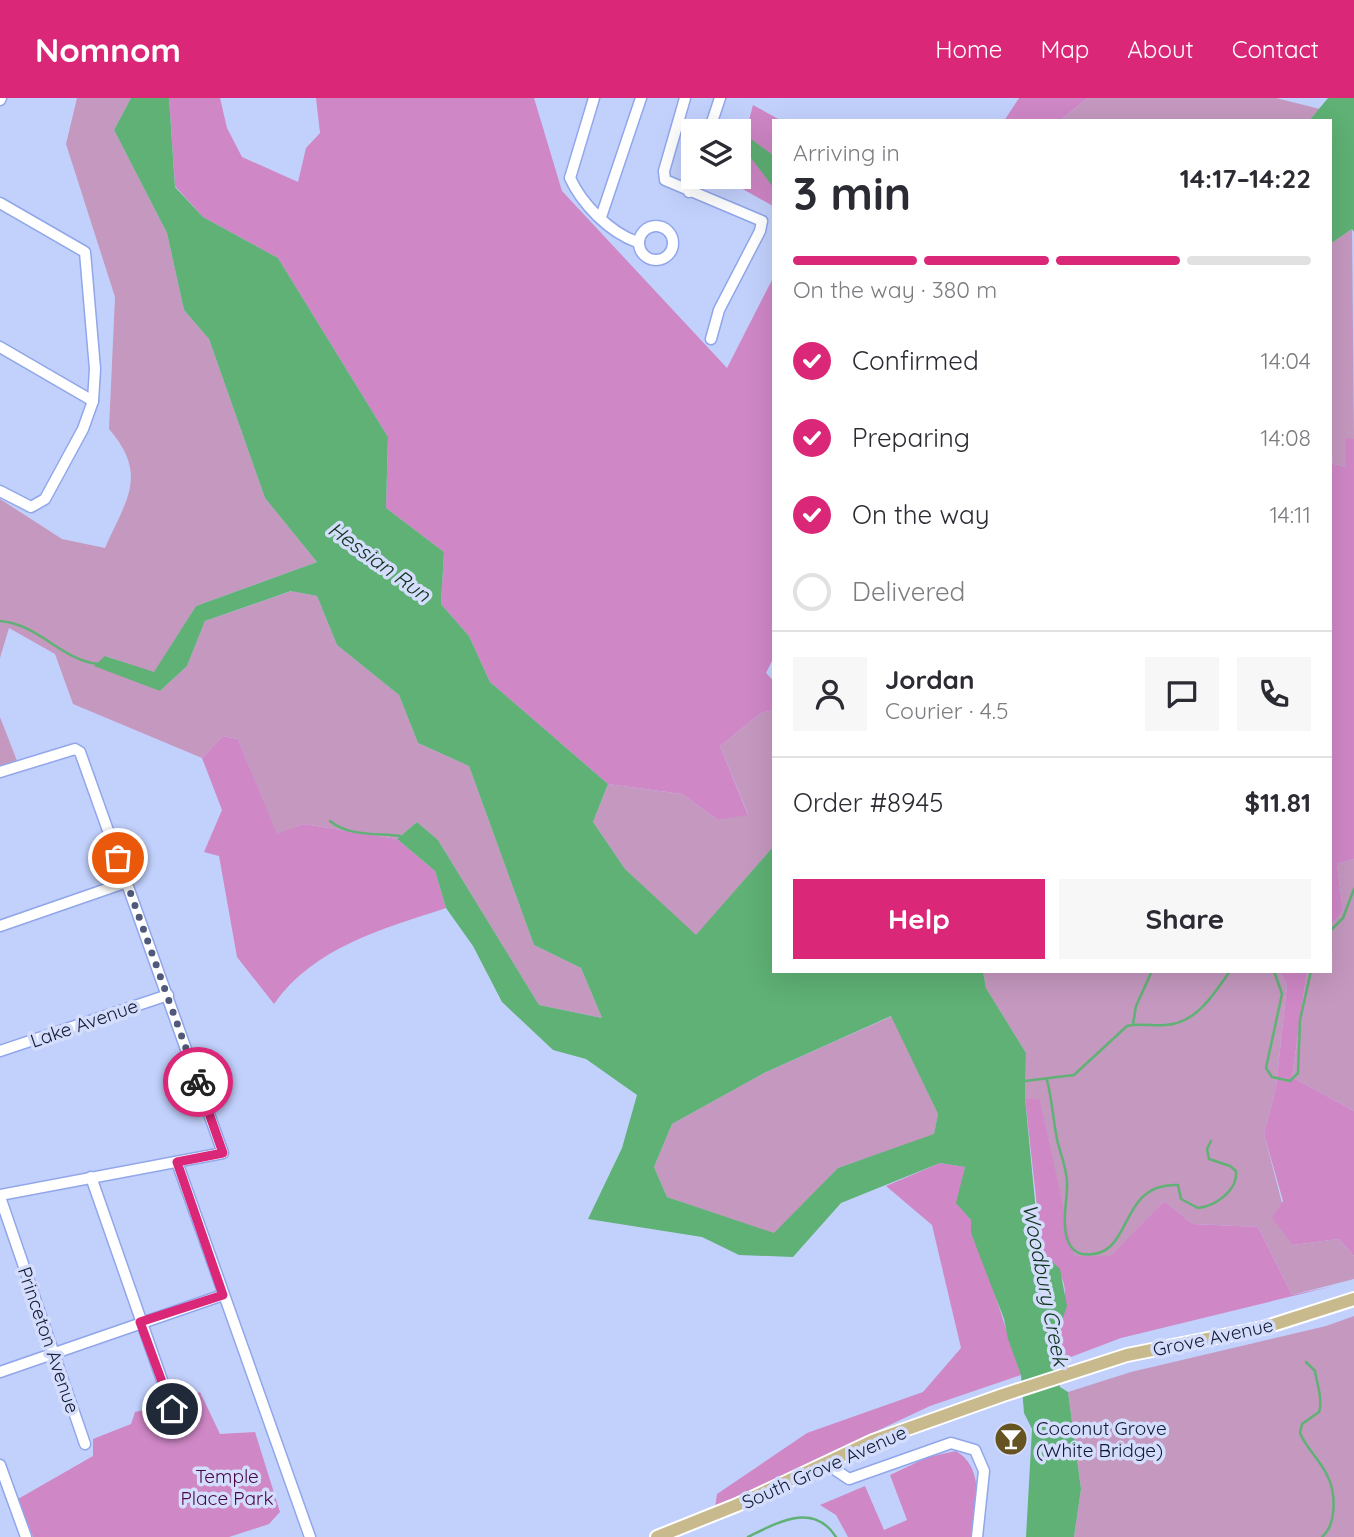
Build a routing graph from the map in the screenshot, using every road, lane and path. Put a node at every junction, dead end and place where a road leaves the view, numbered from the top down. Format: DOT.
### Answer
graph roads {
  1 [pos="594,98"];
  2 [pos="641,98"];
  3 [pos="685,98"];
  4 [pos="720,98"];
  5 [pos="713,119"];
  6 [pos="690,189"];
  7 [pos="689,192"];
  8 [pos="0,203"];
  9 [pos="601,217"];
  10 [pos="636,242"];
  11 [pos="710,339"];
  12 [pos="0,347"];
  13 [pos="93,401"];
  14 [pos="0,492"];
  15 [pos="0,772"];
  16 [pos="127,883"];
  17 [pos="0,926"];
  18 [pos="168,995"];
  19 [pos="0,1051"];
  20 [pos="177,1162"];
  21 [pos="91,1177"];
  22 [pos="0,1196"];
  23 [pos="223,1295"];
  24 [pos="1354,1299"];
  25 [pos="140,1322"];
  26 [pos="53,1355"];
  27 [pos="0,1372"];
  28 [pos="1072,1373"];
  29 [pos="172,1409"];
  30 [pos="85,1444"];
  31 [pos="825,1463"];
  32 [pos="0,1465"];
  33 [pos="26,1537"];
  34 [pos="310,1537"];
  35 [pos="657,1537"];
  36 [pos="977,1537"];
  1 -- 9 [label="street"];
  2 -- 9 [label="street"];
  3 -- 7 [label="street"];
  4 -- 5 [label="street"];
  6 -- 7 [label="street"];
  7 -- 11 [label="street"];
  8 -- 13 [label="street"];
  9 -- 10 [label="street"];
  12 -- 13 [label="street"];
  13 -- 14 [label="street"];
  15 -- 16 [label="street"];
  16 -- 17 [label="street"];
  16 -- 18 [label="street"];
  18 -- 19 [label="street, Lake Avenue"];
  18 -- 20 [label="street"];
  20 -- 21 [label="street"];
  20 -- 23 [label="street"];
  21 -- 22 [label="street"];
  21 -- 25 [label="street"];
  22 -- 26 [label="street, Princeton Avenue"];
  23 -- 25 [label="street"];
  23 -- 34 [label="street"];
  24 -- 28 [label="main road, Grove Avenue"];
  25 -- 26 [label="street"];
  25 -- 29 [label="street"];
  26 -- 27 [label="street"];
  26 -- 30 [label="street, Princeton Avenue"];
  28 -- 31 [label="main road, South Grove Avenue"];
  31 -- 35 [label="main road, South Grove Avenue"];
  31 -- 36 [label="street"];
  32 -- 33 [label="street"];
}
